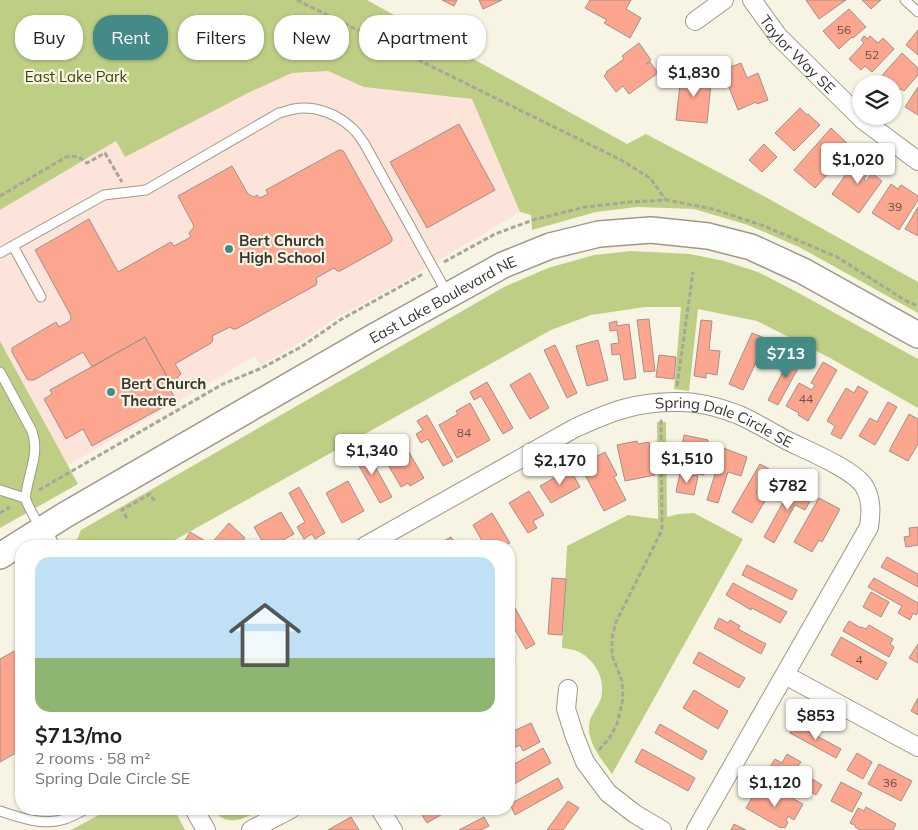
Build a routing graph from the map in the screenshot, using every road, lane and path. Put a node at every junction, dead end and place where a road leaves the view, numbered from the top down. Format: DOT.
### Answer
graph roads {
  1 [pos="297,0"];
  2 [pos="724,0"];
  3 [pos="752,0"];
  4 [pos="905,0"];
  5 [pos="918,12"];
  6 [pos="694,21"];
  7 [pos="918,161"];
  8 [pos="128,192"];
  9 [pos="0,196"];
  10 [pos="666,200"];
  11 [pos="13,246"];
  12 [pos="0,253"];
  13 [pos="693,272"];
  14 [pos="448,296"];
  15 [pos="41,297"];
  16 [pos="918,335"];
  17 [pos="0,372"];
  18 [pos="668,402"];
  19 [pos="0,490"];
  20 [pos="25,498"];
  21 [pos="155,502"];
  22 [pos="127,518"];
  23 [pos="45,538"];
  24 [pos="376,540"];
  25 [pos="15,550"];
  26 [pos="0,556"];
  27 [pos="785,674"];
  28 [pos="568,689"];
  29 [pos="918,747"];
  30 [pos="585,762"];
  31 [pos="0,811"];
  32 [pos="74,815"];
  33 [pos="197,815"];
  34 [pos="280,815"];
  35 [pos="383,815"];
  36 [pos="206,830"];
  37 [pos="251,830"];
  38 [pos="392,830"];
  39 [pos="662,830"];
  40 [pos="696,830"];
  1 -- 10 [label="path"];
  2 -- 6 [label="street"];
  3 -- 7 [label="street, Taylor Way SE"];
  4 -- 5 [label="lane"];
  8 -- 9 [label="path"];
  8 -- 11 [label="lane"];
  8 -- 14 [label="lane"];
  11 -- 12 [label="lane"];
  11 -- 15 [label="lane"];
  13 -- 18 [label="path"];
  14 -- 16 [label="main road, East Lake Boulevard NE"];
  14 -- 23 [label="main road, East Lake Boulevard NE"];
  17 -- 20 [label="lane"];
  18 -- 24 [label="street, Spring Dale Circle SE"];
  18 -- 27 [label="street, Spring Dale Circle SE"];
  18 -- 30 [label="path"];
  19 -- 20 [label="lane"];
  20 -- 23 [label="lane"];
  21 -- 22 [label="path"];
  25 -- 26 [label="main road, East Lake Boulevard NE"];
  27 -- 29 [label="street"];
  27 -- 40 [label="street, Spring Dale Circle SE"];
  28 -- 30 [label="street"];
  30 -- 39 [label="street"];
  31 -- 32 [label="lane"];
  33 -- 36 [label="street"];
  34 -- 37 [label="street"];
  35 -- 38 [label="street"];
}
